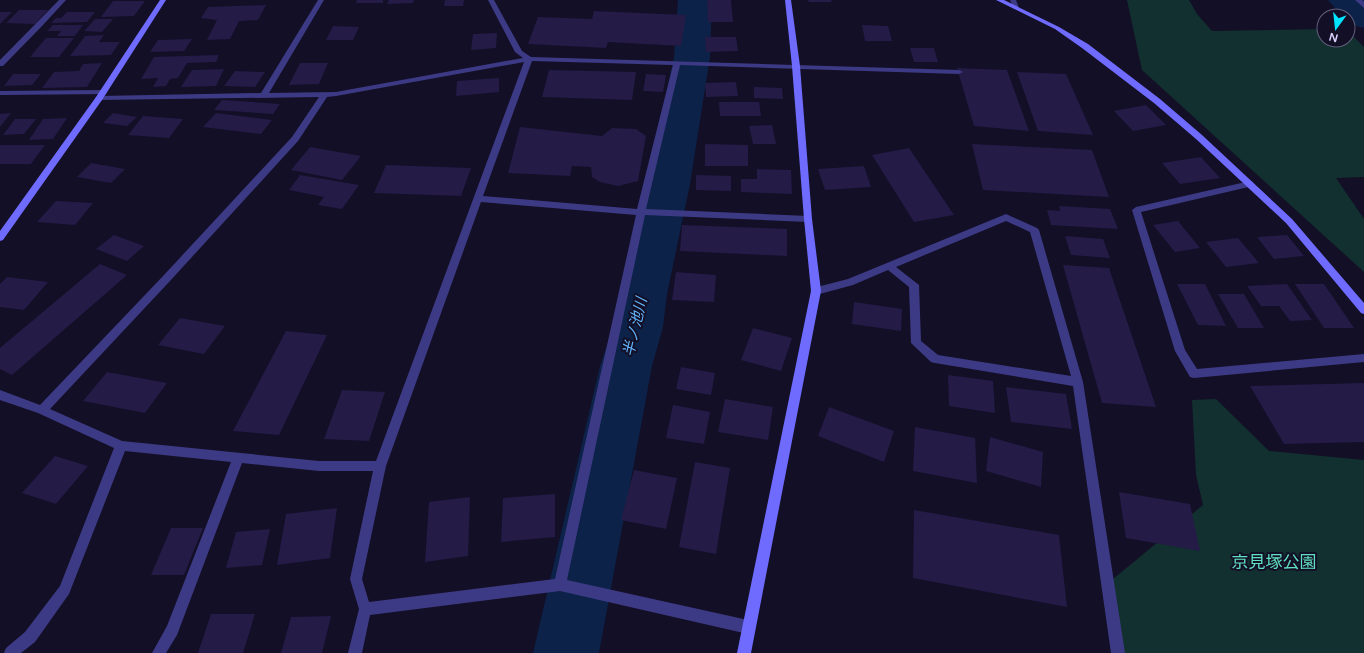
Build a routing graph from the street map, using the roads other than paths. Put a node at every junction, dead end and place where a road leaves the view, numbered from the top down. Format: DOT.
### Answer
graph roads {
  1 [pos="62,0"];
  2 [pos="164,0"];
  3 [pos="321,0"];
  4 [pos="491,0"];
  5 [pos="788,0"];
  6 [pos="999,0"];
  7 [pos="1358,0"];
  8 [pos="1014,4"];
  9 [pos="1364,6"];
  10 [pos="529,59"];
  11 [pos="677,63"];
  12 [pos="0,64"];
  13 [pos="796,66"];
  14 [pos="959,72"];
  15 [pos="0,93"];
  16 [pos="325,94"];
  17 [pos="101,95"];
  18 [pos="264,95"];
  19 [pos="1250,184"];
  20 [pos="478,199"];
  21 [pos="641,212"];
  22 [pos="808,219"];
  23 [pos="0,238"];
  24 [pos="889,266"];
  25 [pos="816,291"];
  26 [pos="1364,310"];
  27 [pos="1364,358"];
  28 [pos="1078,382"];
  29 [pos="0,395"];
  30 [pos="42,410"];
  31 [pos="121,446"];
  32 [pos="238,458"];
  33 [pos="380,466"];
  34 [pos="560,585"];
  35 [pos="365,609"];
  36 [pos="748,627"];
  37 [pos="11,653"];
  38 [pos="159,653"];
  39 [pos="355,653"];
  40 [pos="744,653"];
  41 [pos="1118,653"];
  1 -- 12 [label="street"];
  2 -- 17 [label="street"];
  3 -- 18 [label="street"];
  4 -- 10 [label="street"];
  5 -- 13 [label="street"];
  6 -- 8 [label="street"];
  7 -- 9 [label="street"];
  8 -- 19 [label="street"];
  10 -- 11 [label="street"];
  10 -- 16 [label="street"];
  10 -- 20 [label="street"];
  11 -- 13 [label="street"];
  11 -- 21 [label="street"];
  13 -- 14 [label="street"];
  13 -- 22 [label="street"];
  15 -- 17 [label="street"];
  16 -- 18 [label="street"];
  16 -- 30 [label="street"];
  17 -- 18 [label="street"];
  17 -- 23 [label="street"];
  19 -- 26 [label="street"];
  19 -- 27 [label="street"];
  20 -- 21 [label="street"];
  20 -- 33 [label="street"];
  21 -- 22 [label="street"];
  21 -- 34 [label="street"];
  22 -- 25 [label="street"];
  24 -- 25 [label="street"];
  24 -- 28 [label="street"];
  24 -- 28 [label="street"];
  25 -- 36 [label="street"];
  28 -- 41 [label="street"];
  29 -- 30 [label="street"];
  30 -- 31 [label="street"];
  31 -- 32 [label="street"];
  31 -- 37 [label="street"];
  32 -- 33 [label="street"];
  32 -- 38 [label="street"];
  33 -- 35 [label="street"];
  34 -- 35 [label="street"];
  34 -- 36 [label="street"];
  35 -- 39 [label="street"];
  36 -- 40 [label="street"];
}
